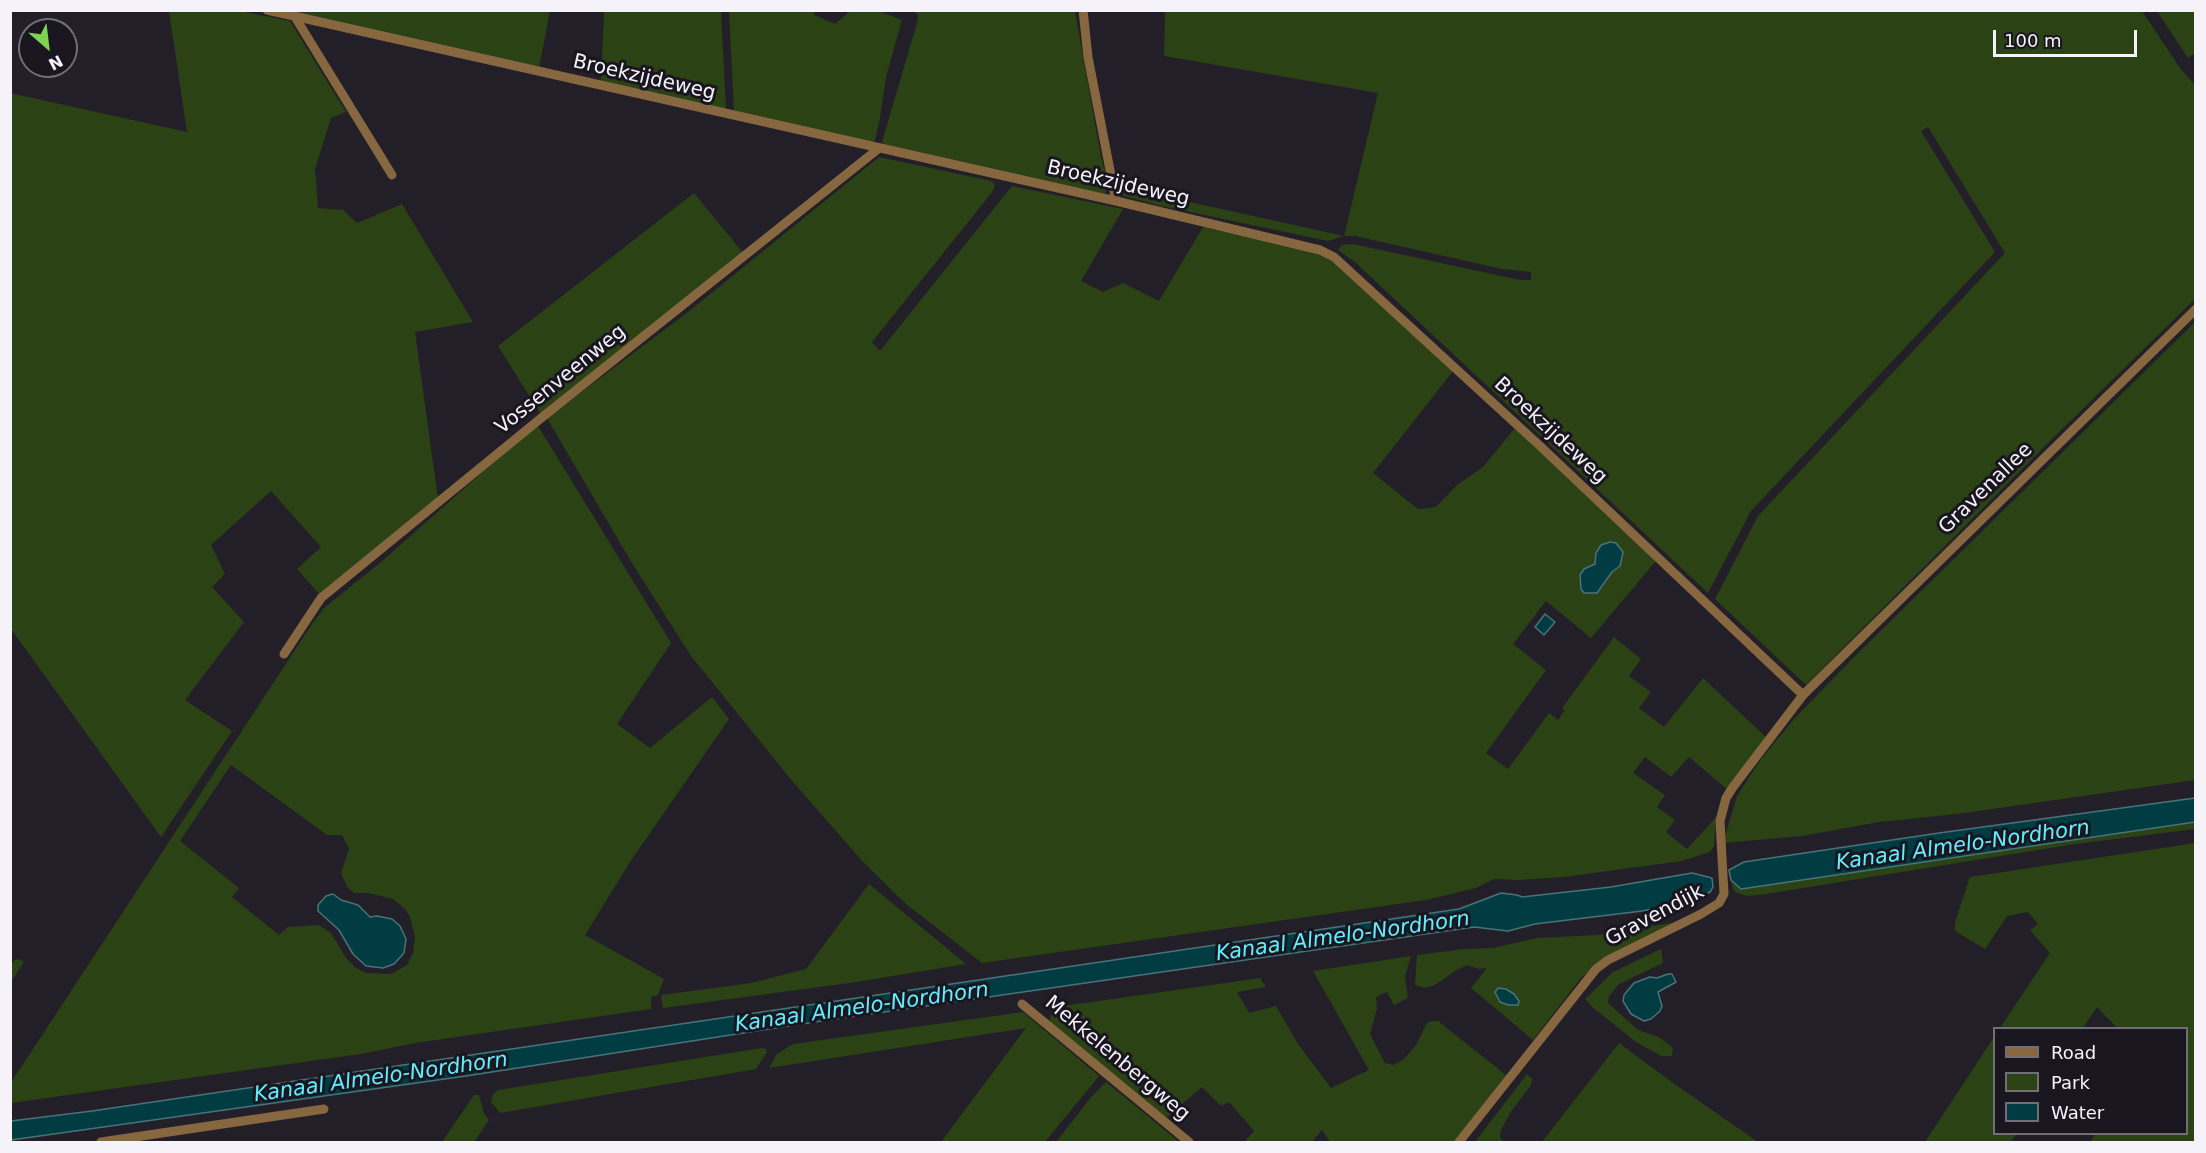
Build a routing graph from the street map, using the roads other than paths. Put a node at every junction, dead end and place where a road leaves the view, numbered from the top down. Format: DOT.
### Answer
graph roads {
  1 [pos="267,10"];
  2 [pos="1083,10"];
  3 [pos="296,17"];
  4 [pos="878,149"];
  5 [pos="392,175"];
  6 [pos="1116,201"];
  7 [pos="2196,309"];
  8 [pos="284,654"];
  9 [pos="1803,695"];
  10 [pos="1022,1004"];
  11 [pos="324,1109"];
  12 [pos="101,1143"];
  13 [pos="1189,1143"];
  14 [pos="1460,1143"];
  1 -- 3 [label="street, Broekzijdeweg"];
  2 -- 6 [label="street"];
  3 -- 4 [label="street, Broekzijdeweg"];
  3 -- 5 [label="street"];
  4 -- 6 [label="street, Broekzijdeweg"];
  4 -- 8 [label="street, Vossenveenweg"];
  6 -- 9 [label="street, Broekzijdeweg"];
  7 -- 9 [label="street, Gravenallee"];
  9 -- 14 [label="street, Gravendijk"];
  10 -- 13 [label="street, Mekkelenbergweg"];
  11 -- 12 [label="street"];
}
